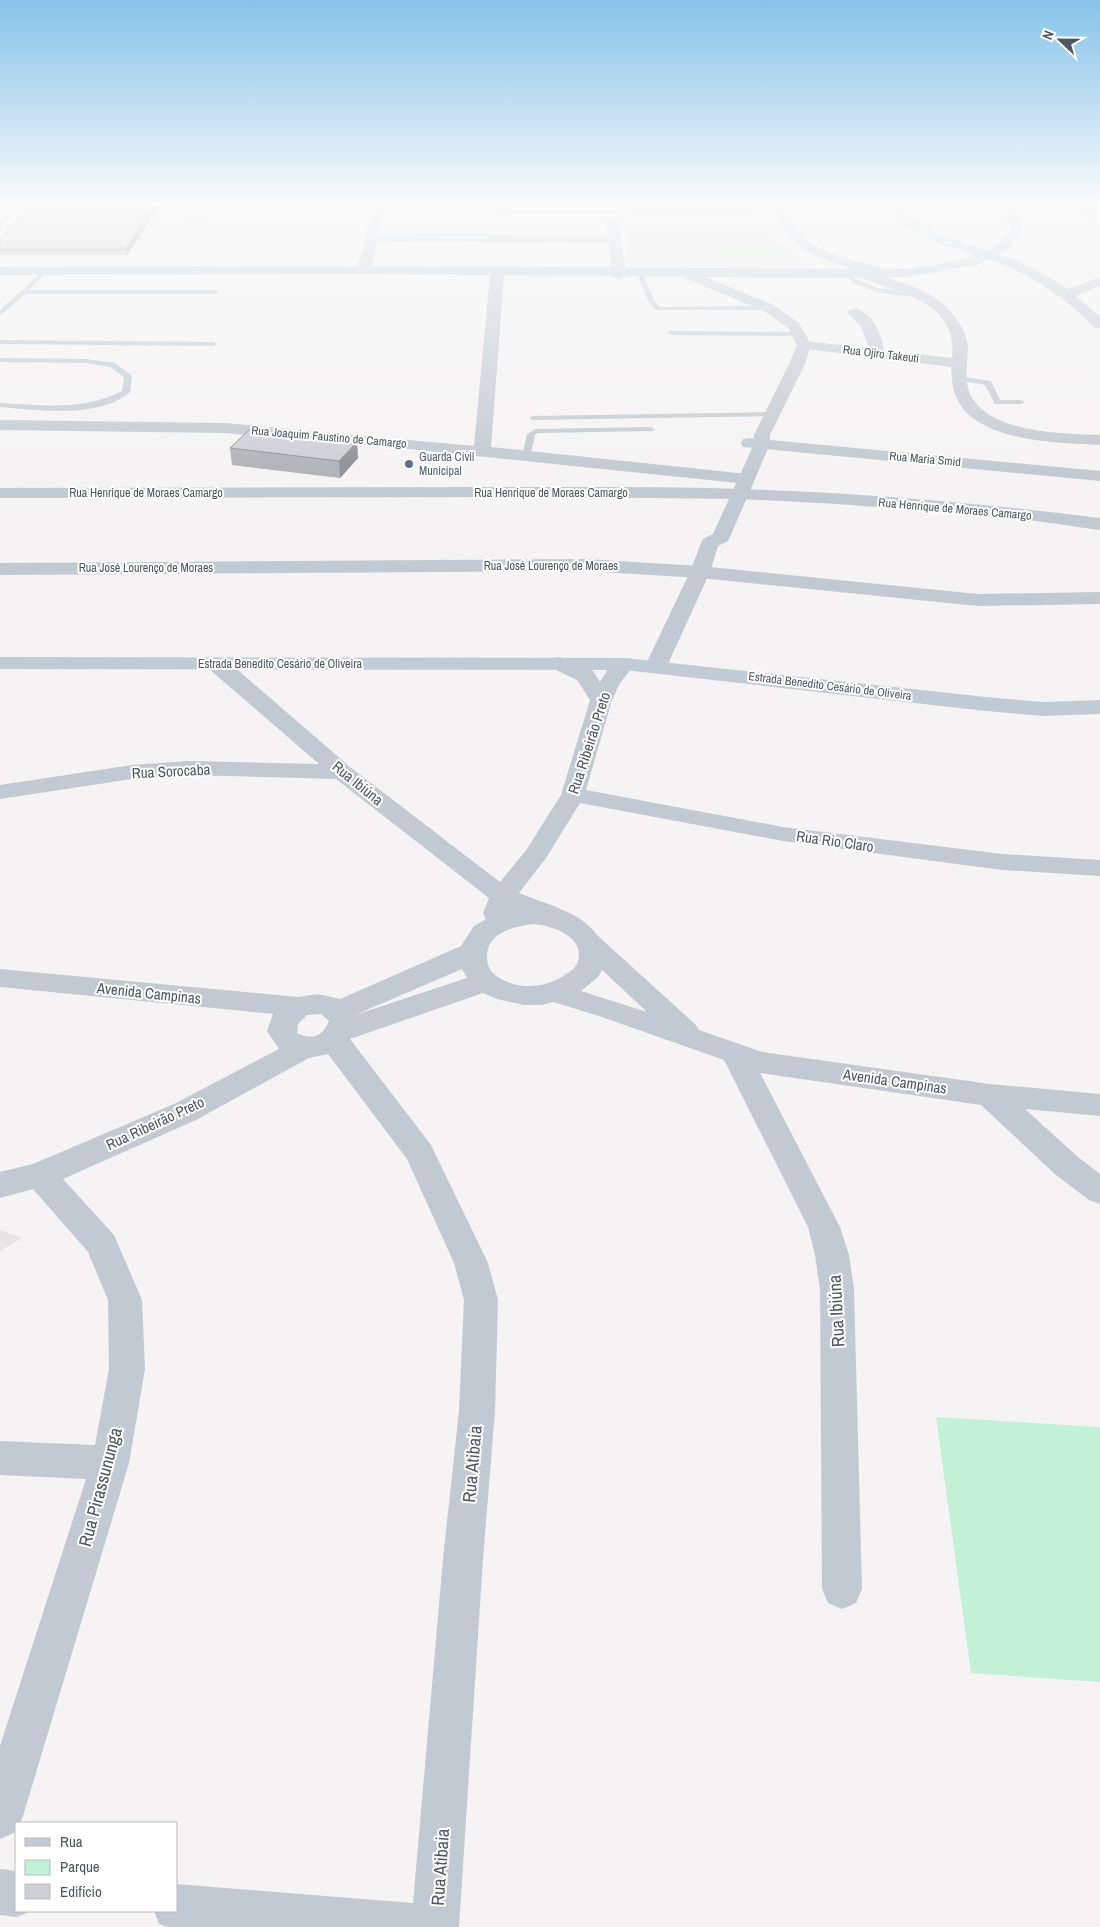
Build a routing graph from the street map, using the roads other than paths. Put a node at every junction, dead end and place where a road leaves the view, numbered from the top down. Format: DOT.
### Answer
graph roads {
  1 [pos="19,296"];
  2 [pos="495,296"];
  3 [pos="649,296"];
  4 [pos="739,296"];
  5 [pos="924,296"];
  6 [pos="1070,296"];
  7 [pos="769,308"];
  8 [pos="854,312"];
  9 [pos="0,314"];
  10 [pos="1100,325"];
  11 [pos="672,333"];
  12 [pos="801,340"];
  13 [pos="0,342"];
  14 [pos="213,344"];
  15 [pos="877,354"];
  16 [pos="0,360"];
  17 [pos="960,370"];
  18 [pos="1021,402"];
  19 [pos="0,405"];
  20 [pos="70,408"];
  21 [pos="772,414"];
  22 [pos="532,418"];
  23 [pos="0,425"];
  24 [pos="59,426"];
  25 [pos="650,430"];
  26 [pos="1100,440"];
  27 [pos="758,441"];
  28 [pos="482,452"];
  29 [pos="526,457"];
  30 [pos="1100,476"];
  31 [pos="725,486"];
  32 [pos="744,486"];
  33 [pos="0,493"];
  34 [pos="1100,524"];
  35 [pos="710,543"];
  36 [pos="0,569"];
  37 [pos="700,572"];
  38 [pos="1100,598"];
  39 [pos="560,663"];
  40 [pos="0,664"];
  41 [pos="217,664"];
  42 [pos="624,664"];
  43 [pos="656,666"];
  44 [pos="601,700"];
  45 [pos="1100,707"];
  46 [pos="342,772"];
  47 [pos="0,792"];
  48 [pos="573,795"];
  49 [pos="1100,868"];
  50 [pos="503,896"];
  51 [pos="558,919"];
  52 [pos="491,926"];
  53 [pos="590,944"];
  54 [pos="472,952"];
  55 [pos="0,978"];
  56 [pos="485,982"];
  57 [pos="556,993"];
  58 [pos="298,1007"];
  59 [pos="330,1033"];
  60 [pos="693,1038"];
  61 [pos="736,1055"];
  62 [pos="990,1094"];
  63 [pos="1100,1105"];
  64 [pos="40,1175"];
  65 [pos="0,1184"];
  66 [pos="1100,1191"];
  67 [pos="0,1458"];
  68 [pos="110,1463"];
  69 [pos="842,1589"];
  70 [pos="0,1816"];
  71 [pos="0,1892"];
  72 [pos="15,1894"];
  73 [pos="178,1907"];
  74 [pos="419,1927"];
  75 [pos="435,1927"];
  1 -- 9 [label="lane"];
  2 -- 28 [label="street"];
  3 -- 7 [label="lane"];
  4 -- 7 [label="street"];
  5 -- 17 [label="street"];
  6 -- 10 [label="street"];
  7 -- 12 [label="street"];
  8 -- 15 [label="street"];
  11 -- 12 [label="lane"];
  12 -- 15 [label="street, Rua Ojiro Takeuti"];
  12 -- 21 [label="street"];
  13 -- 14 [label="lane"];
  15 -- 17 [label="street, Rua Ojiro Takeuti"];
  16 -- 20 [label="lane"];
  17 -- 18 [label="lane"];
  17 -- 26 [label="street"];
  19 -- 20 [label="lane"];
  20 -- 24 [label="lane"];
  21 -- 22 [label="lane"];
  21 -- 27 [label="street"];
  23 -- 24 [label="street, Rua Joaquim Faustino de Camargo"];
  24 -- 28 [label="street, Rua Joaquim Faustino de Camargo"];
  25 -- 29 [label="lane"];
  27 -- 30 [label="street, Rua Maria Smid"];
  27 -- 31 [label="street"];
  27 -- 32 [label="street"];
  28 -- 29 [label="street, Rua Joaquim Faustino de Camargo"];
  29 -- 31 [label="street, Rua Joaquim Faustino de Camargo"];
  31 -- 32 [label="street, Rua Henrique de Moraes Camargo"];
  31 -- 33 [label="street, Rua Henrique de Moraes Camargo"];
  31 -- 35 [label="street"];
  32 -- 34 [label="street, Rua Henrique de Moraes Camargo"];
  32 -- 35 [label="street"];
  35 -- 37 [label="street"];
  36 -- 37 [label="street, Rua José Lourenço de Moraes"];
  37 -- 38 [label="street, Rua José Lourenço de Moraes"];
  37 -- 43 [label="street"];
  39 -- 41 [label="main road, Estrada Benedito Cesário de Oliveira"];
  39 -- 42 [label="main road, Estrada Benedito Cesário de Oliveira"];
  39 -- 44 [label="street, Estrada Benedito Cesário de Oliveira"];
  40 -- 41 [label="main road, Estrada Benedito Cesário de Oliveira"];
  41 -- 46 [label="street, Rua Ibiúna"];
  42 -- 43 [label="main road, Estrada Benedito Cesário de Oliveira"];
  42 -- 44 [label="street, Rua Ribeirão Preto"];
  43 -- 45 [label="main road, Estrada Benedito Cesário de Oliveira"];
  44 -- 48 [label="street, Rua Ribeirão Preto"];
  46 -- 47 [label="street, Rua Sorocaba"];
  46 -- 50 [label="street, Rua Ibiúna"];
  48 -- 49 [label="street, Rua Rio Claro"];
  48 -- 50 [label="street, Rua Ribeirão Preto"];
  50 -- 51 [label="street, Rua Ibiúna"];
  50 -- 52 [label="street"];
  51 -- 52 [label="street"];
  51 -- 53 [label="street"];
  52 -- 54 [label="street"];
  53 -- 57 [label="street"];
  53 -- 60 [label="street, Avenida Campinas"];
  54 -- 56 [label="street"];
  54 -- 59 [label="street"];
  55 -- 58 [label="street, Avenida Campinas"];
  56 -- 57 [label="street"];
  56 -- 59 [label="street"];
  57 -- 60 [label="street, Avenida Campinas"];
  58 -- 59 [label="street, Avenida Campinas"];
  58 -- 59 [label="street"];
  59 -- 64 [label="street, Rua Ribeirão Preto"];
  59 -- 75 [label="street, Rua Atibaia"];
  60 -- 61 [label="street, Avenida Campinas"];
  61 -- 62 [label="street, Avenida Campinas"];
  61 -- 69 [label="street, Rua Ibiúna"];
  62 -- 63 [label="street, Avenida Campinas"];
  62 -- 66 [label="street"];
  64 -- 65 [label="street, Rua Ribeirão Preto"];
  64 -- 68 [label="street, Rua Pirassununga"];
  67 -- 68 [label="street"];
  68 -- 70 [label="street, Rua Pirassununga"];
  71 -- 72 [label="street"];
  73 -- 74 [label="street"];
}
